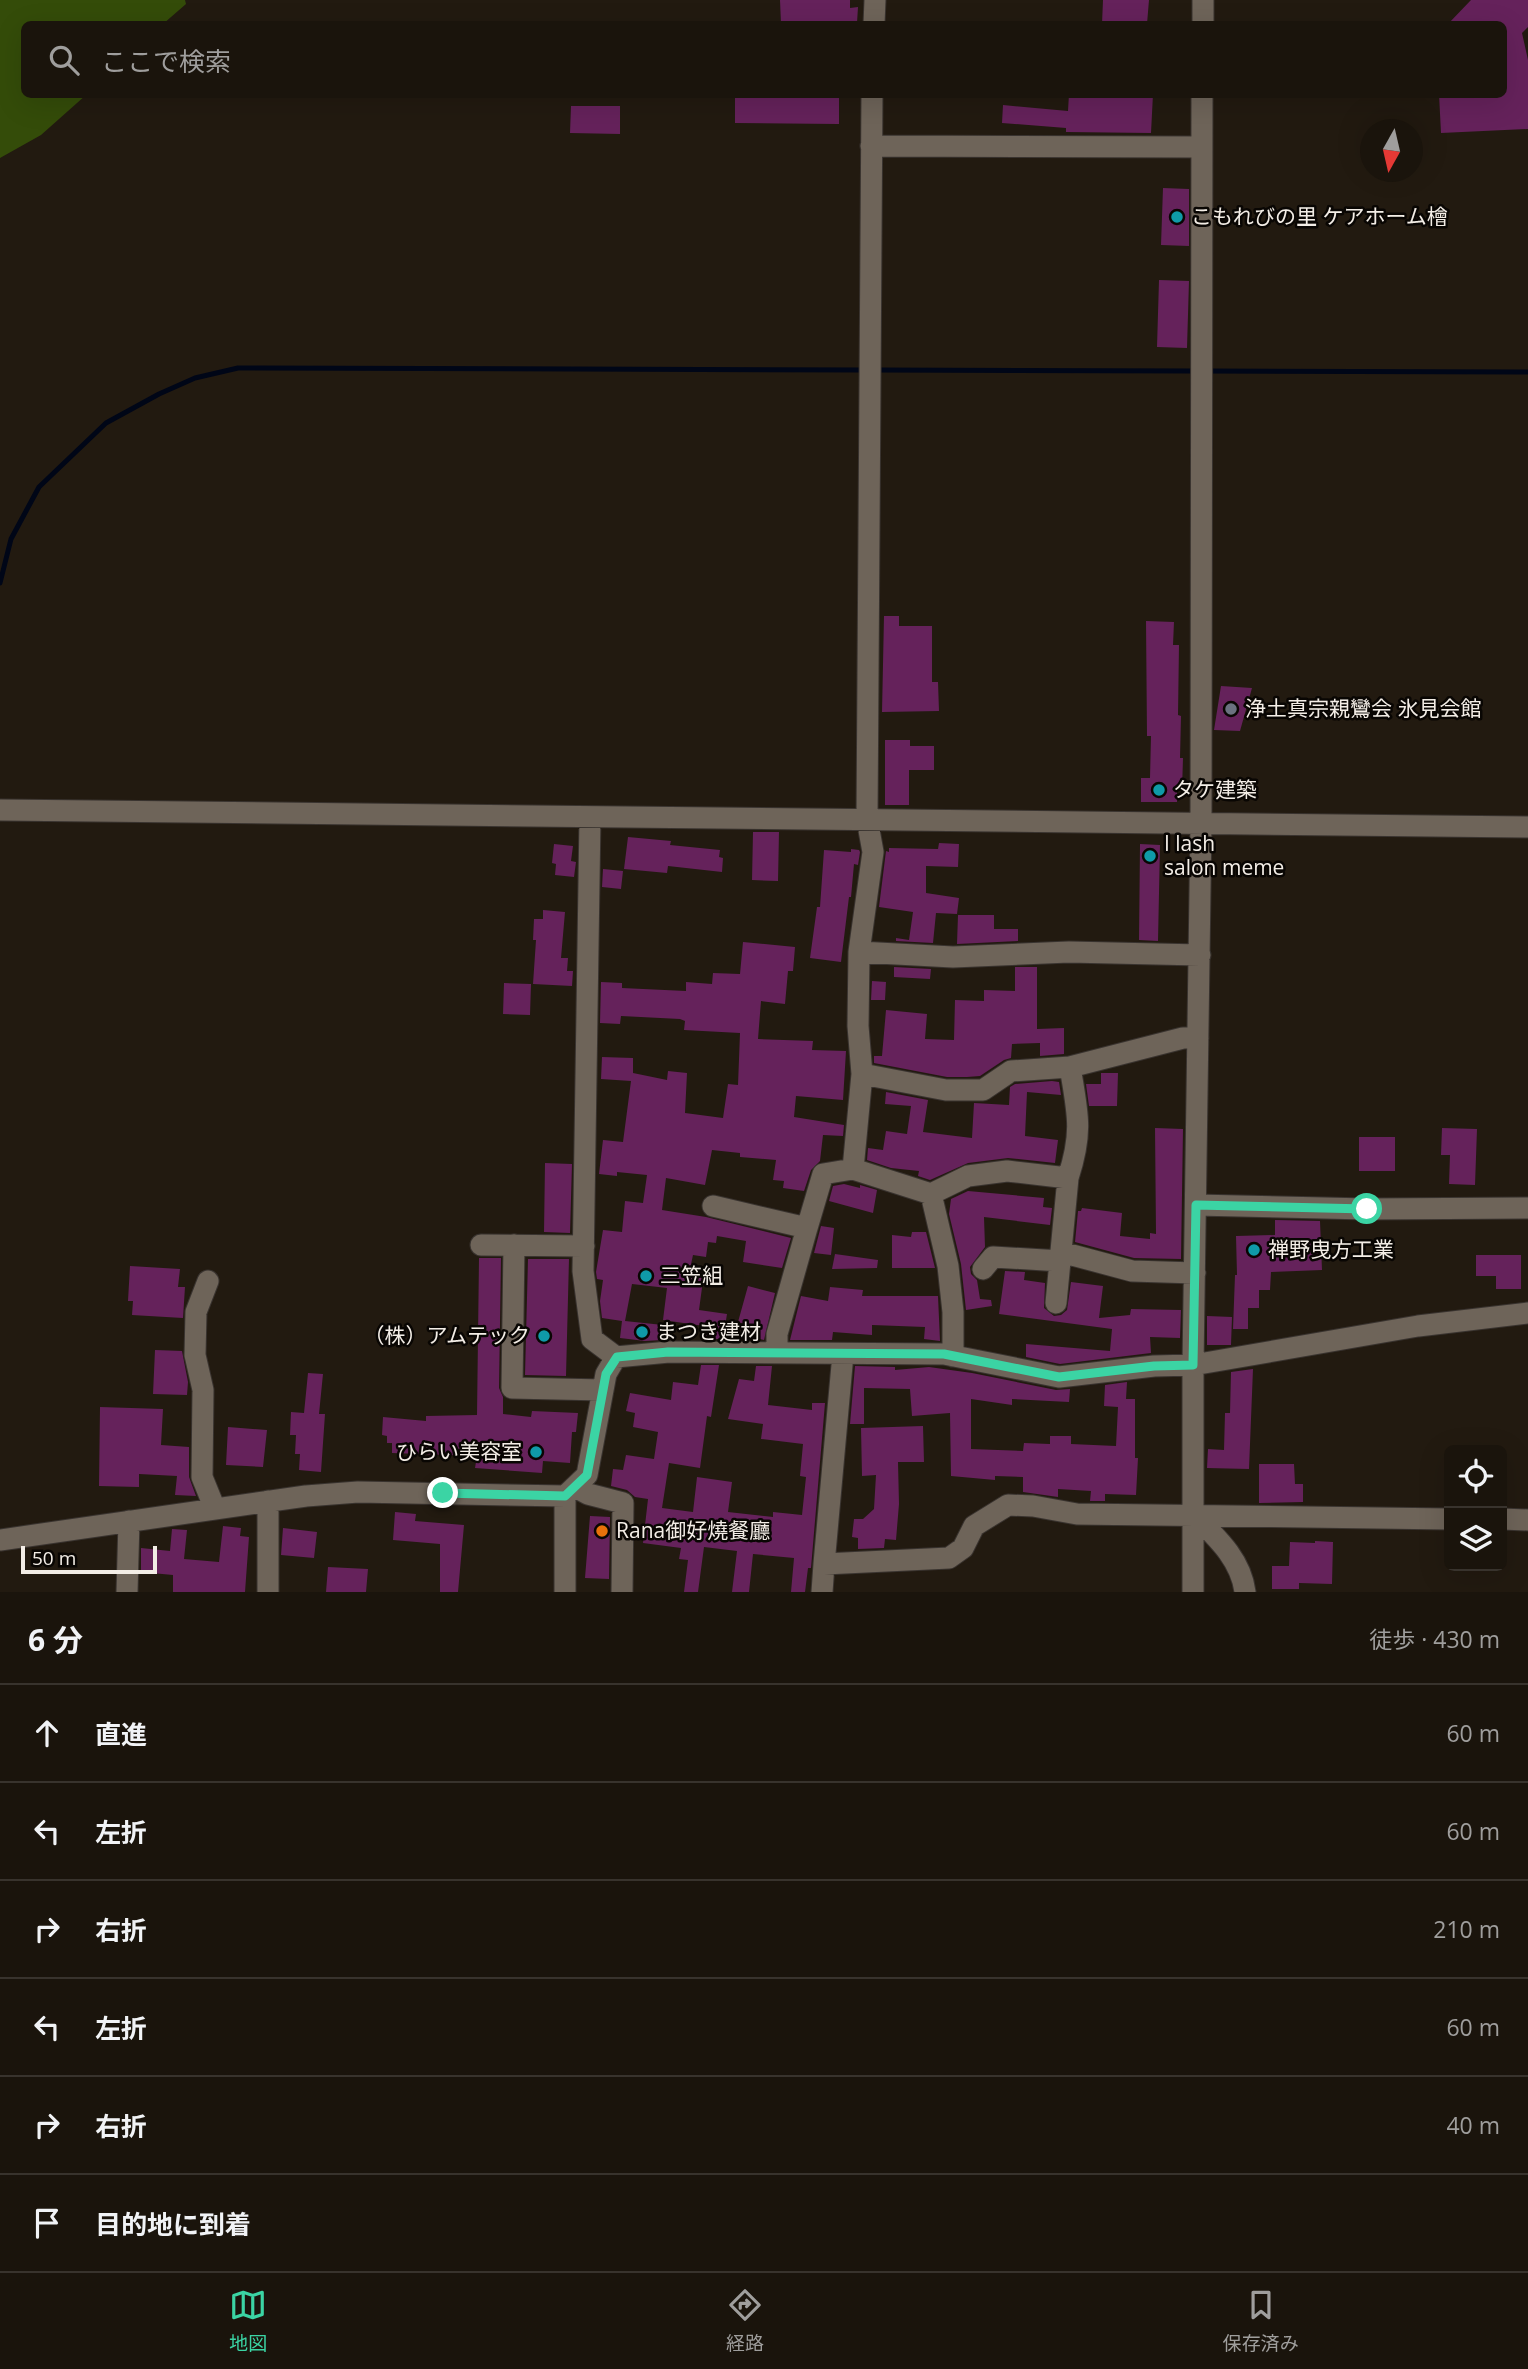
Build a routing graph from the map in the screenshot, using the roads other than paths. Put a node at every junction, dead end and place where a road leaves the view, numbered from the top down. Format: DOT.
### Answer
graph roads {
  1 [pos="875,0"];
  2 [pos="1203,0"];
  3 [pos="874,21"];
  4 [pos="1203,21"];
  5 [pos="872,98"];
  6 [pos="1202,98"];
  7 [pos="871,146"];
  8 [pos="1201,147"];
  9 [pos="0,810"];
  10 [pos="590,817"];
  11 [pos="867,819"];
  12 [pos="1201,823"];
  13 [pos="1528,827"];
  14 [pos="859,952"];
  15 [pos="1200,955"];
  16 [pos="1198,1038"];
  17 [pos="1070,1067"];
  18 [pos="862,1074"];
  19 [pos="853,1169"];
  20 [pos="1068,1178"];
  21 [pos="931,1194"];
  22 [pos="1196,1205"];
  23 [pos="713,1206"];
  24 [pos="1528,1208"];
  25 [pos="807,1228"];
  26 [pos="481,1245"];
  27 [pos="514,1245"];
  28 [pos="584,1247"];
  29 [pos="1061,1257"];
  30 [pos="983,1269"];
  31 [pos="1195,1273"];
  32 [pos="208,1282"];
  33 [pos="1056,1303"];
  34 [pos="1528,1312"];
  35 [pos="777,1353"];
  36 [pos="843,1354"];
  37 [pos="953,1356"];
  38 [pos="617,1357"];
  39 [pos="1193,1365"];
  40 [pos="603,1391"];
  41 [pos="570,1492"];
  42 [pos="268,1501"];
  43 [pos="215,1509"];
  44 [pos="1194,1516"];
  45 [pos="1444,1519"];
  46 [pos="1507,1519"];
  47 [pos="1528,1520"];
  48 [pos="128,1521"];
  49 [pos="0,1540"];
  50 [pos="824,1564"];
  51 [pos="127,1592"];
  52 [pos="268,1592"];
  53 [pos="565,1592"];
  54 [pos="622,1592"];
  55 [pos="822,1592"];
  56 [pos="1193,1592"];
  57 [pos="1245,1592"];
  1 -- 3 [label="street"];
  2 -- 4 [label="street"];
  5 -- 7 [label="street"];
  6 -- 8 [label="street"];
  7 -- 8 [label="street"];
  7 -- 11 [label="street"];
  8 -- 12 [label="street"];
  9 -- 10 [label="street"];
  10 -- 11 [label="street"];
  10 -- 28 [label="street"];
  11 -- 12 [label="street"];
  11 -- 14 [label="street"];
  12 -- 13 [label="street"];
  12 -- 15 [label="street"];
  14 -- 15 [label="street"];
  14 -- 18 [label="street"];
  15 -- 16 [label="street"];
  16 -- 17 [label="street"];
  16 -- 22 [label="street"];
  17 -- 18 [label="street"];
  17 -- 20 [label="street"];
  18 -- 19 [label="street"];
  19 -- 21 [label="street"];
  19 -- 25 [label="street"];
  20 -- 21 [label="street"];
  20 -- 29 [label="street"];
  21 -- 37 [label="street"];
  22 -- 24 [label="street"];
  22 -- 31 [label="street"];
  23 -- 25 [label="street"];
  25 -- 35 [label="street"];
  26 -- 27 [label="street"];
  27 -- 28 [label="street"];
  27 -- 40 [label="street"];
  28 -- 38 [label="street"];
  29 -- 30 [label="street"];
  29 -- 31 [label="street"];
  29 -- 33 [label="street"];
  31 -- 39 [label="street"];
  32 -- 43 [label="street"];
  34 -- 39 [label="street"];
  35 -- 36 [label="street"];
  35 -- 38 [label="street"];
  36 -- 37 [label="street"];
  36 -- 50 [label="street"];
  37 -- 39 [label="street"];
  38 -- 40 [label="street"];
  39 -- 44 [label="street"];
  40 -- 41 [label="street"];
  41 -- 42 [label="street"];
  41 -- 53 [label="street"];
  41 -- 54 [label="street"];
  42 -- 43 [label="street"];
  42 -- 52 [label="street"];
  43 -- 48 [label="street"];
  44 -- 45 [label="street"];
  44 -- 50 [label="street"];
  44 -- 56 [label="street"];
  44 -- 57 [label="street"];
  46 -- 47 [label="street"];
  48 -- 49 [label="street"];
  48 -- 51 [label="street"];
  50 -- 55 [label="street"];
}
